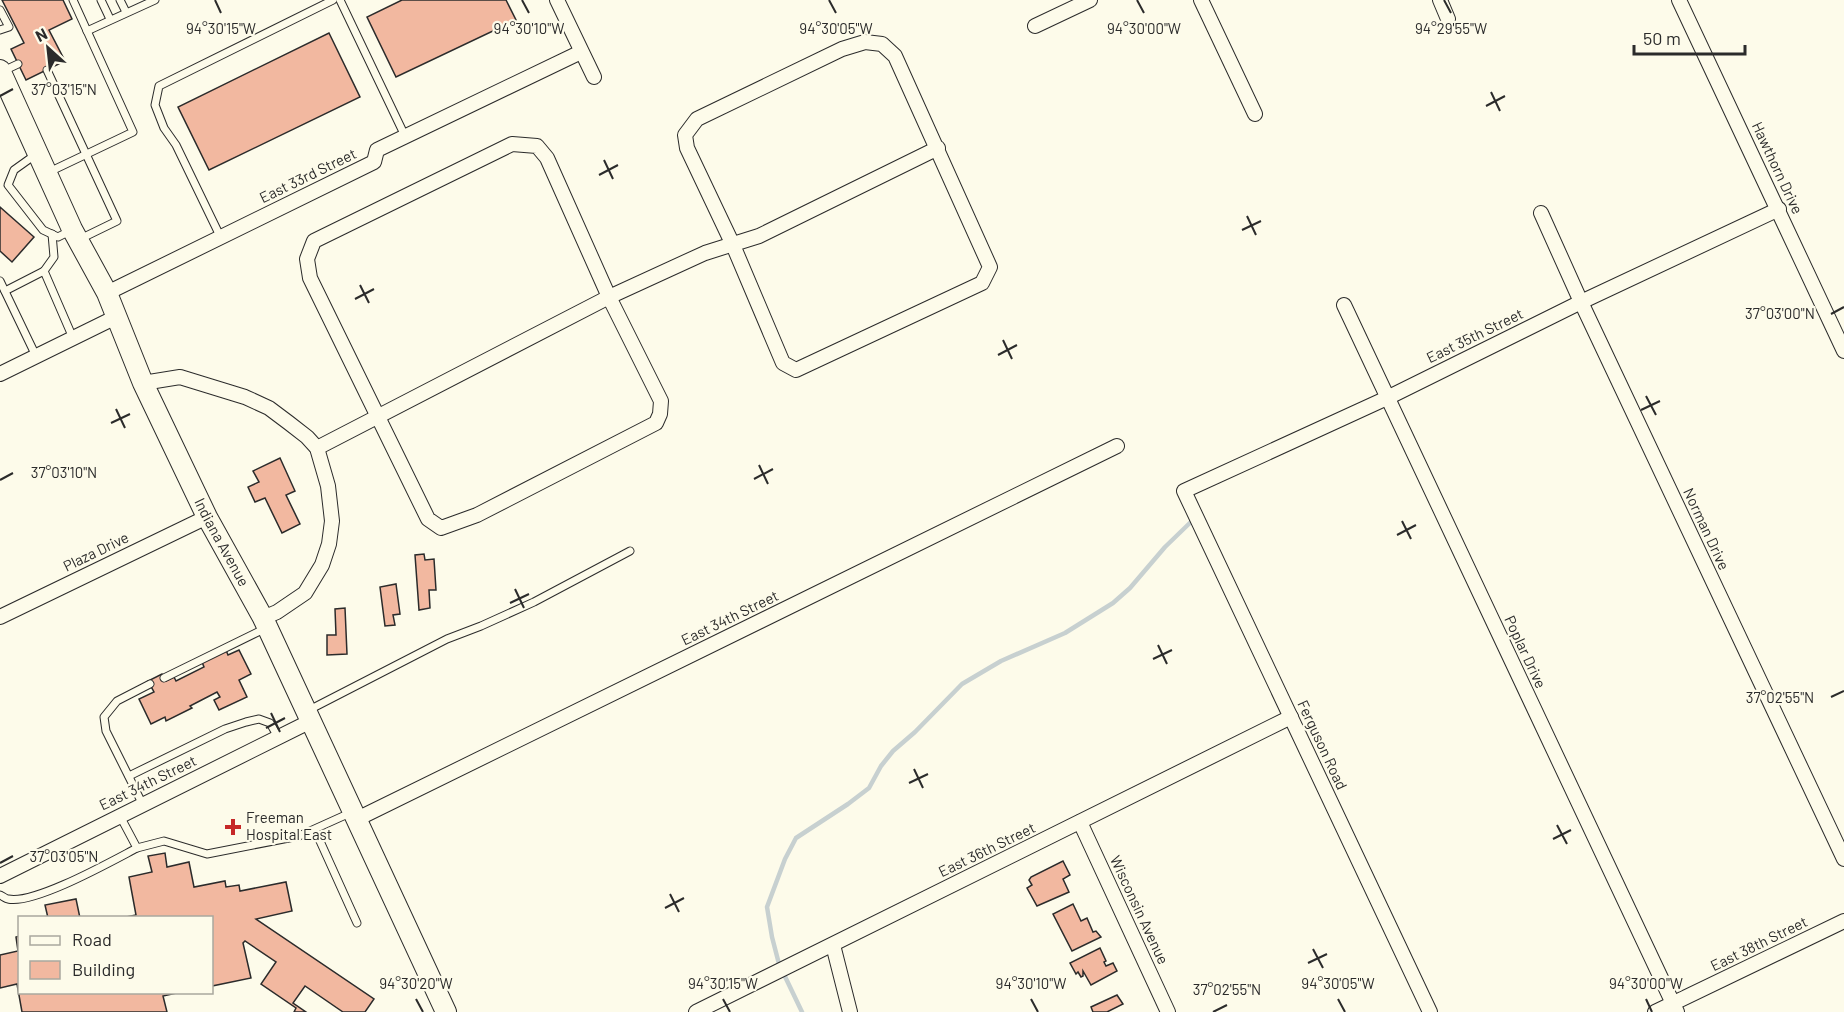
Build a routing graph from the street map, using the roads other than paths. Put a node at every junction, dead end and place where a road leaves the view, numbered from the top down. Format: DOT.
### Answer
graph roads {
  1 [pos="73,0"];
  2 [pos="101,0"];
  3 [pos="120,0"];
  4 [pos="155,0"];
  5 [pos="333,0"];
  6 [pos="340,0"];
  7 [pos="557,0"];
  8 [pos="1090,0"];
  9 [pos="1202,0"];
  10 [pos="1440,0"];
  11 [pos="1680,0"];
  12 [pos="0,9"];
  13 [pos="126,12"];
  14 [pos="1448,19"];
  15 [pos="110,20"];
  16 [pos="1035,26"];
  17 [pos="0,30"];
  18 [pos="87,31"];
  19 [pos="581,51"];
  20 [pos="47,70"];
  21 [pos="5,76"];
  22 [pos="594,77"];
  23 [pos="1255,114"];
  24 [pos="405,136"];
  25 [pos="938,148"];
  26 [pos="38,153"];
  27 [pos="87,154"];
  28 [pos="47,173"];
  29 [pos="1779,209"];
  30 [pos="1541,213"];
  31 [pos="52,234"];
  32 [pos="75,235"];
  33 [pos="221,238"];
  34 [pos="733,245"];
  35 [pos="44,271"];
  36 [pos="0,281"];
  37 [pos="5,291"];
  38 [pos="107,293"];
  39 [pos="609,297"];
  40 [pos="1581,302"];
  41 [pos="1344,305"];
  42 [pos="116,317"];
  43 [pos="73,338"];
  44 [pos="1844,351"];
  45 [pos="36,356"];
  46 [pos="0,374"];
  47 [pos="143,383"];
  48 [pos="1387,398"];
  49 [pos="377,416"];
  50 [pos="1117,446"];
  51 [pos="317,448"];
  52 [pos="1184,491"];
  53 [pos="207,517"];
  54 [pos="630,551"];
  55 [pos="0,617"];
  56 [pos="265,623"];
  57 [pos="164,678"];
  58 [pos="150,684"];
  59 [pos="309,716"];
  60 [pos="1291,717"];
  61 [pos="278,738"];
  62 [pos="129,776"];
  63 [pos="143,805"];
  64 [pos="120,816"];
  65 [pos="355,816"];
  66 [pos="1080,822"];
  67 [pos="315,830"];
  68 [pos="137,848"];
  69 [pos="1844,859"];
  70 [pos="0,876"];
  71 [pos="0,894"];
  72 [pos="1844,921"];
  73 [pos="357,923"];
  74 [pos="833,945"];
  75 [pos="1675,1008"];
  76 [pos="446,1012"];
  77 [pos="696,1012"];
  78 [pos="850,1012"];
  79 [pos="1168,1012"];
  80 [pos="1430,1012"];
  81 [pos="1655,1012"];
  1 -- 18 [label="lane"];
  2 -- 15 [label="lane"];
  3 -- 13 [label="lane"];
  4 -- 13 [label="lane"];
  5 -- 33 [label="lane"];
  6 -- 24 [label="lane"];
  7 -- 19 [label="street"];
  8 -- 16 [label="street"];
  9 -- 23 [label="street"];
  10 -- 14 [label="street"];
  11 -- 29 [label="street, Hawthorn Drive"];
  12 -- 17 [label="lane"];
  13 -- 15 [label="lane"];
  15 -- 18 [label="lane"];
  18 -- 27 [label="lane"];
  19 -- 22 [label="street"];
  19 -- 24 [label="street, East 33rd Street"];
  20 -- 27 [label="lane"];
  21 -- 26 [label="street, Indiana Avenue"];
  24 -- 33 [label="street, East 33rd Street"];
  25 -- 34 [label="street"];
  25 -- 34 [label="street"];
  25 -- 34 [label="street"];
  26 -- 28 [label="street, Indiana Avenue"];
  26 -- 31 [label="lane"];
  27 -- 28 [label="lane"];
  27 -- 32 [label="lane"];
  28 -- 32 [label="street, Indiana Avenue"];
  29 -- 40 [label="street, East 35th Street"];
  29 -- 44 [label="street, Hawthorn Drive"];
  30 -- 40 [label="street, Norman Drive"];
  31 -- 32 [label="lane"];
  31 -- 35 [label="lane"];
  32 -- 38 [label="street, Indiana Avenue"];
  33 -- 38 [label="street, East 33rd Street"];
  34 -- 39 [label="street"];
  35 -- 37 [label="lane"];
  35 -- 43 [label="lane"];
  36 -- 37 [label="lane"];
  37 -- 45 [label="lane"];
  38 -- 42 [label="street, Indiana Avenue"];
  39 -- 49 [label="street"];
  39 -- 49 [label="street"];
  39 -- 49 [label="street"];
  40 -- 48 [label="street, East 35th Street"];
  40 -- 69 [label="street, Norman Drive"];
  41 -- 48 [label="street, Poplar Drive"];
  42 -- 43 [label="street"];
  42 -- 47 [label="street, Indiana Avenue"];
  43 -- 45 [label="street"];
  45 -- 46 [label="street"];
  47 -- 51 [label="street"];
  47 -- 53 [label="street, Indiana Avenue"];
  48 -- 52 [label="street, East 35th Street"];
  48 -- 75 [label="street, Poplar Drive"];
  49 -- 51 [label="street"];
  50 -- 65 [label="street, East 34th Street"];
  51 -- 56 [label="street"];
  52 -- 60 [label="street, Ferguson Road"];
  53 -- 55 [label="street, Plaza Drive"];
  53 -- 56 [label="street, Indiana Avenue"];
  54 -- 59 [label="lane"];
  56 -- 57 [label="lane"];
  56 -- 59 [label="street, Indiana Avenue"];
  58 -- 62 [label="lane"];
  59 -- 61 [label="street, East 34th Street"];
  59 -- 65 [label="street, Indiana Avenue"];
  60 -- 66 [label="street, East 36th Street"];
  60 -- 80 [label="street, Ferguson Road"];
  61 -- 62 [label="lane"];
  61 -- 63 [label="street, East 34th Street"];
  62 -- 63 [label="lane"];
  63 -- 64 [label="street, East 34th Street"];
  64 -- 68 [label="lane"];
  64 -- 70 [label="street, East 34th Street"];
  65 -- 67 [label="lane"];
  65 -- 76 [label="street, Indiana Avenue"];
  66 -- 74 [label="street, East 36th Street"];
  66 -- 79 [label="street, Wisconsin Avenue"];
  67 -- 68 [label="lane"];
  67 -- 73 [label="lane"];
  68 -- 71 [label="lane"];
  72 -- 75 [label="street, East 38th Street"];
  74 -- 77 [label="street, East 36th Street"];
  74 -- 78 [label="street"];
  75 -- 81 [label="street, East 38th Street"];
}
